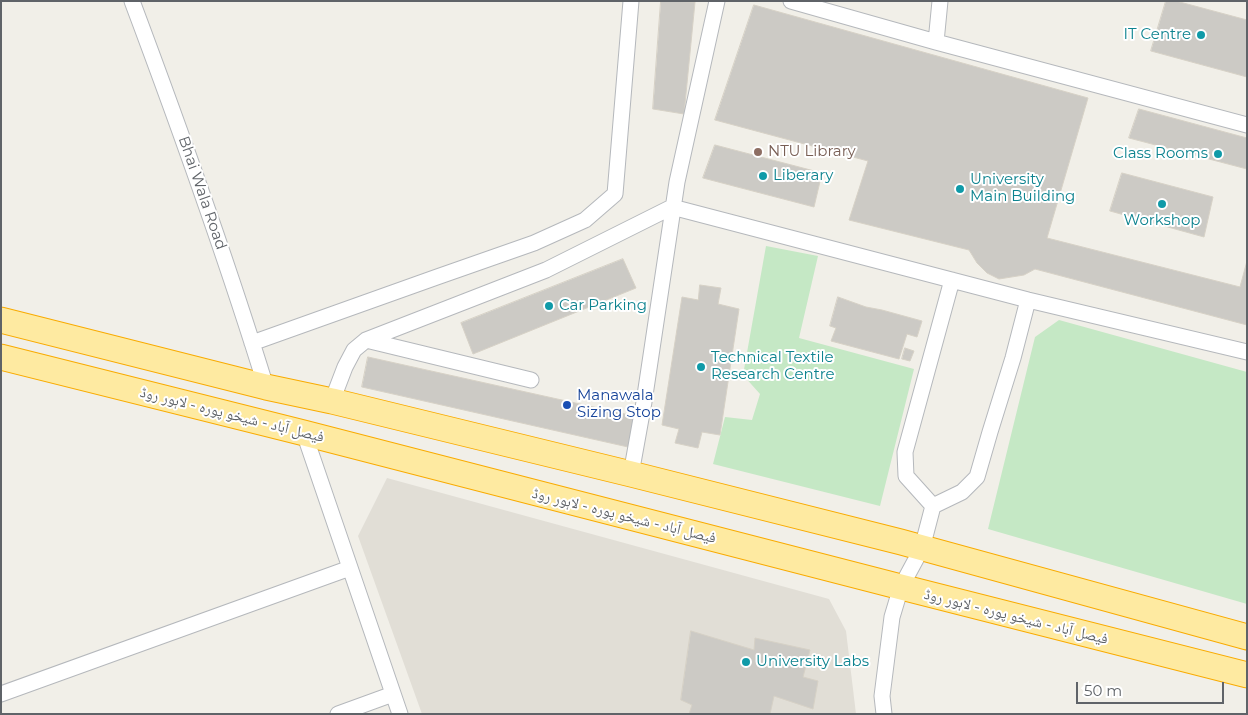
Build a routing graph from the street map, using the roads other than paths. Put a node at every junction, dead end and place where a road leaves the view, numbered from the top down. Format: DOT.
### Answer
graph roads {
  1 [pos="132,1"];
  2 [pos="631,1"];
  3 [pos="717,1"];
  4 [pos="791,1"];
  5 [pos="940,1"];
  6 [pos="936,42"];
  7 [pos="1247,125"];
  8 [pos="672,208"];
  9 [pos="952,280"];
  10 [pos="1028,300"];
  11 [pos="1,320"];
  12 [pos="366,340"];
  13 [pos="252,343"];
  14 [pos="1247,352"];
  15 [pos="1,357"];
  16 [pos="531,380"];
  17 [pos="266,387"];
  18 [pos="332,401"];
  19 [pos="304,433"];
  20 [pos="631,474"];
  21 [pos="933,506"];
  22 [pos="922,548"];
  23 [pos="350,568"];
  24 [pos="900,587"];
  25 [pos="1247,637"];
  26 [pos="1247,675"];
  27 [pos="1,694"];
  28 [pos="392,694"];
  29 [pos="338,714"];
  30 [pos="400,714"];
  31 [pos="884,714"];
  1 -- 13 [label="street, Bhai Wala Road"];
  2 -- 13 [label="street"];
  3 -- 8 [label="street"];
  4 -- 6 [label="street"];
  5 -- 6 [label="street"];
  6 -- 7 [label="street"];
  8 -- 9 [label="street"];
  8 -- 12 [label="street"];
  8 -- 20 [label="street"];
  9 -- 10 [label="street"];
  9 -- 21 [label="street"];
  10 -- 14 [label="street"];
  10 -- 21 [label="street"];
  11 -- 17 [label="highway"];
  12 -- 16 [label="street"];
  12 -- 18 [label="street"];
  13 -- 17 [label="street, Bhai Wala Road"];
  15 -- 19 [label="highway, فیصل آباد - شیخو پورہ - لاہور روڈ"];
  17 -- 18 [label="highway"];
  18 -- 20 [label="highway"];
  19 -- 23 [label="street"];
  19 -- 24 [label="highway, فیصل آباد - شیخو پورہ - لاہور روڈ"];
  20 -- 22 [label="highway"];
  21 -- 22 [label="street"];
  22 -- 24 [label="street"];
  22 -- 25 [label="highway"];
  23 -- 27 [label="street"];
  23 -- 28 [label="street"];
  24 -- 26 [label="highway, فیصل آباد - شیخو پورہ - لاہور روڈ"];
  24 -- 31 [label="street"];
  28 -- 29 [label="street"];
  28 -- 30 [label="street"];
}
